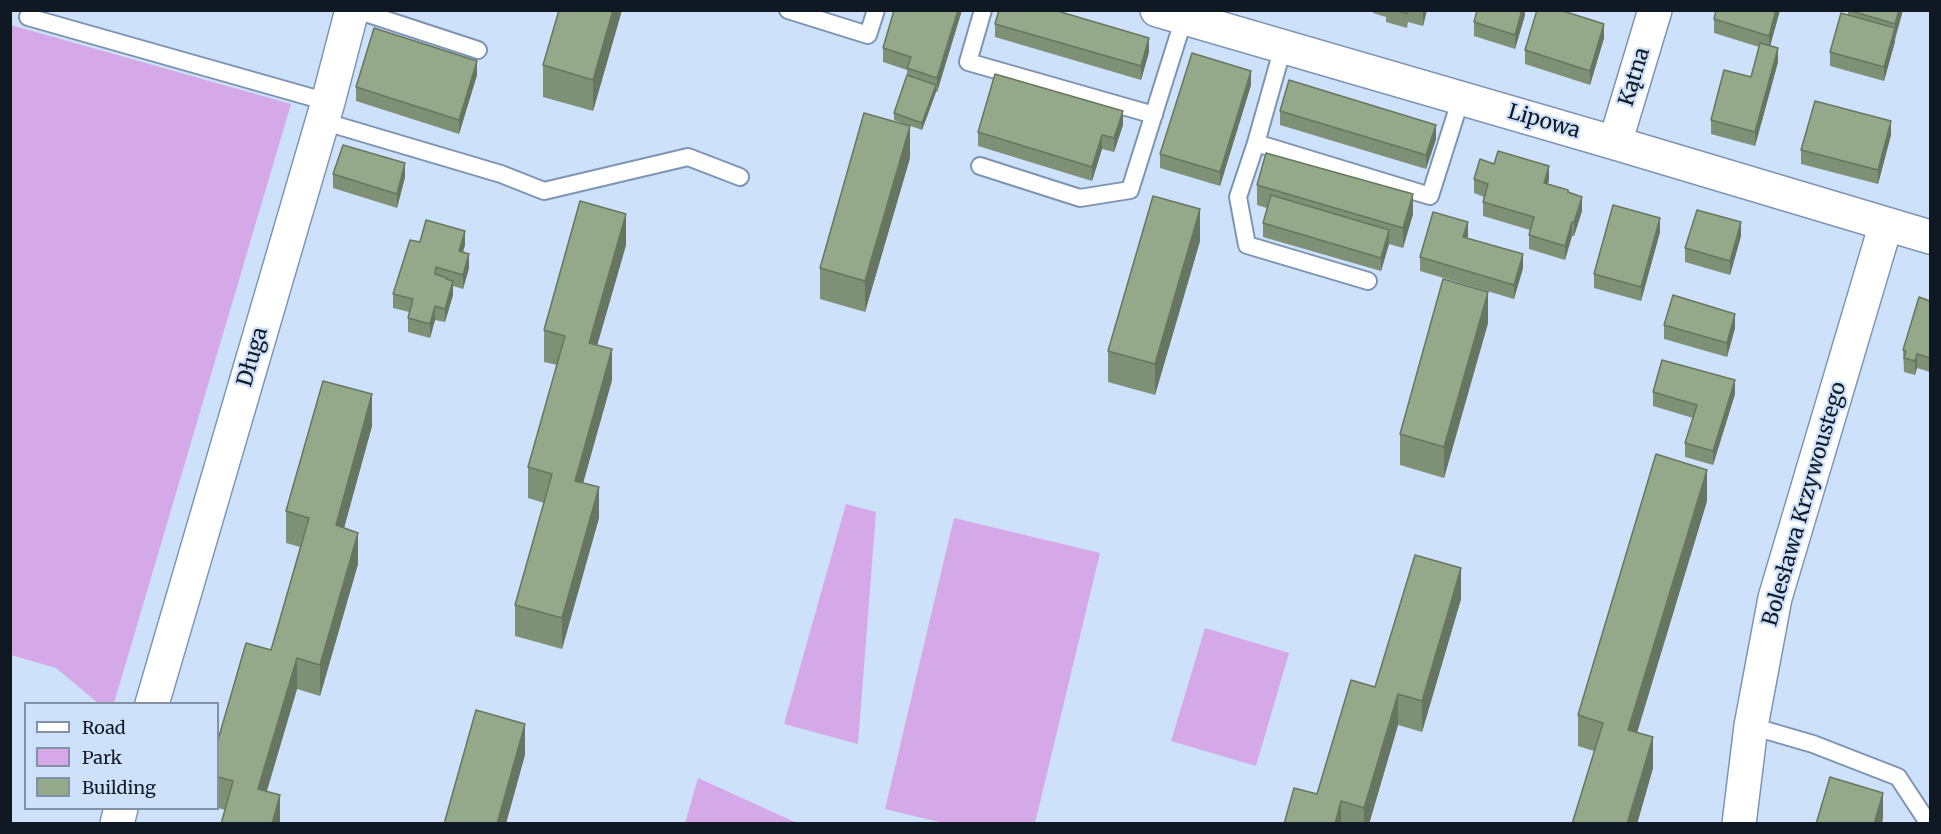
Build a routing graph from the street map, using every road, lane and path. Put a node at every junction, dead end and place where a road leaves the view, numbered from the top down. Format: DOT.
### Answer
graph roads {
  1 [pos="354,10"];
  2 [pos="788,10"];
  3 [pos="876,10"];
  4 [pos="983,10"];
  5 [pos="1655,10"];
  6 [pos="1171,14"];
  7 [pos="28,17"];
  8 [pos="1283,47"];
  9 [pos="478,50"];
  10 [pos="1461,99"];
  11 [pos="325,111"];
  12 [pos="1154,115"];
  13 [pos="1256,143"];
  14 [pos="1615,143"];
  15 [pos="980,166"];
  16 [pos="740,177"];
  17 [pos="1886,224"];
  18 [pos="1930,237"];
  19 [pos="1368,281"];
  20 [pos="153,702"];
  21 [pos="1751,726"];
  22 [pos="1739,824"];
  23 [pos="1929,824"];
  1 -- 9 [label="lane"];
  1 -- 11 [label="street, Długa"];
  2 -- 3 [label="lane"];
  4 -- 12 [label="lane"];
  5 -- 14 [label="street, Kątna"];
  6 -- 8 [label="street, Lipowa"];
  6 -- 12 [label="lane"];
  7 -- 11 [label="lane"];
  8 -- 10 [label="street, Lipowa"];
  8 -- 13 [label="lane"];
  10 -- 13 [label="lane"];
  10 -- 14 [label="street, Lipowa"];
  11 -- 16 [label="lane"];
  11 -- 20 [label="street, Długa"];
  12 -- 15 [label="lane"];
  13 -- 19 [label="lane"];
  14 -- 17 [label="street, Lipowa"];
  17 -- 18 [label="street, Lipowa"];
  17 -- 21 [label="street, Bolesława Krzywoustego"];
  21 -- 22 [label="street, Bolesława Krzywoustego"];
  21 -- 23 [label="lane"];
}
